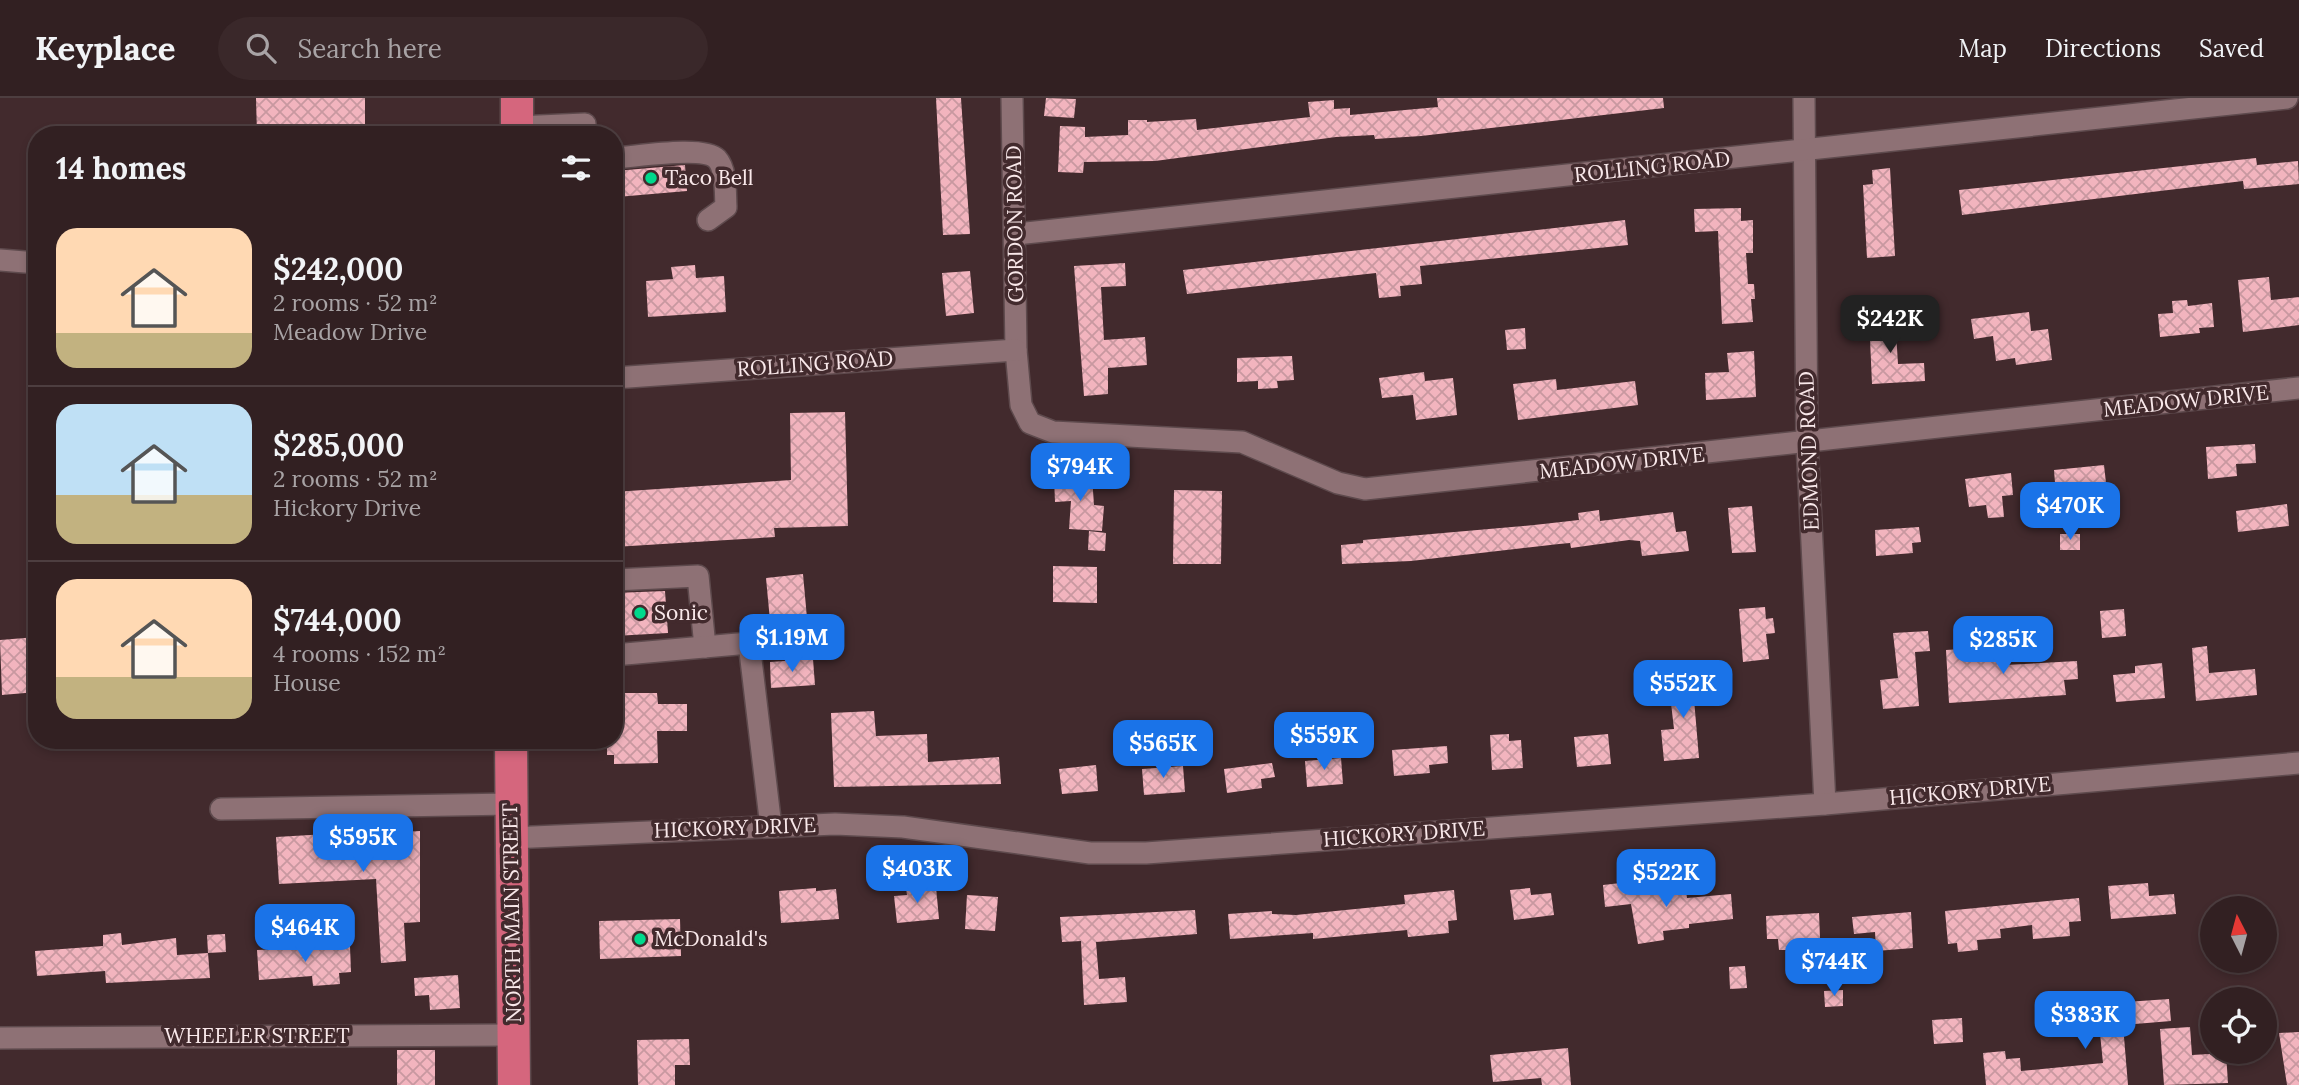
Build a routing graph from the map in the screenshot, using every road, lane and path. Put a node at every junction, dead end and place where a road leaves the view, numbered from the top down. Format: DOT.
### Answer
graph roads {
  1 [pos="1012,98"];
  2 [pos="1804,98"];
  3 [pos="2287,98"];
  4 [pos="517,120"];
  5 [pos="585,126"];
  6 [pos="1805,150"];
  7 [pos="623,157"];
  8 [pos="708,220"];
  9 [pos="1016,234"];
  10 [pos="0,260"];
  11 [pos="28,262"];
  12 [pos="1016,350"];
  13 [pos="623,377"];
  14 [pos="2299,388"];
  15 [pos="1807,443"];
  16 [pos="623,580"];
  17 [pos="705,648"];
  18 [pos="623,654"];
  19 [pos="511,749"];
  20 [pos="2299,763"];
  21 [pos="510,804"];
  22 [pos="1825,804"];
  23 [pos="221,809"];
  24 [pos="771,827"];
  25 [pos="510,838"];
  26 [pos="514,1035"];
  27 [pos="0,1038"];
  28 [pos="514,1085"];
  1 -- 9 [label="street, GORDON ROAD"];
  2 -- 6 [label="street, EDMOND ROAD"];
  3 -- 6 [label="street, ROLLING ROAD"];
  4 -- 5 [label="street"];
  6 -- 9 [label="street, ROLLING ROAD"];
  6 -- 15 [label="street, EDMOND ROAD"];
  7 -- 8 [label="street"];
  9 -- 12 [label="street, GORDON ROAD"];
  10 -- 11 [label="street"];
  12 -- 13 [label="street, ROLLING ROAD"];
  12 -- 15 [label="street, MEADOW DRIVE"];
  14 -- 15 [label="street, MEADOW DRIVE"];
  15 -- 22 [label="street, EDMOND ROAD"];
  16 -- 17 [label="street"];
  17 -- 18 [label="street"];
  17 -- 24 [label="street"];
  19 -- 21 [label="highway, NORTH MAIN STREET"];
  20 -- 22 [label="street, HICKORY DRIVE"];
  21 -- 23 [label="street"];
  21 -- 25 [label="highway, NORTH MAIN STREET"];
  22 -- 24 [label="street, HICKORY DRIVE"];
  24 -- 25 [label="street, HICKORY DRIVE"];
  25 -- 26 [label="highway, NORTH MAIN STREET"];
  26 -- 27 [label="street, WHEELER STREET"];
  26 -- 28 [label="highway, NORTH MAIN STREET"];
}
